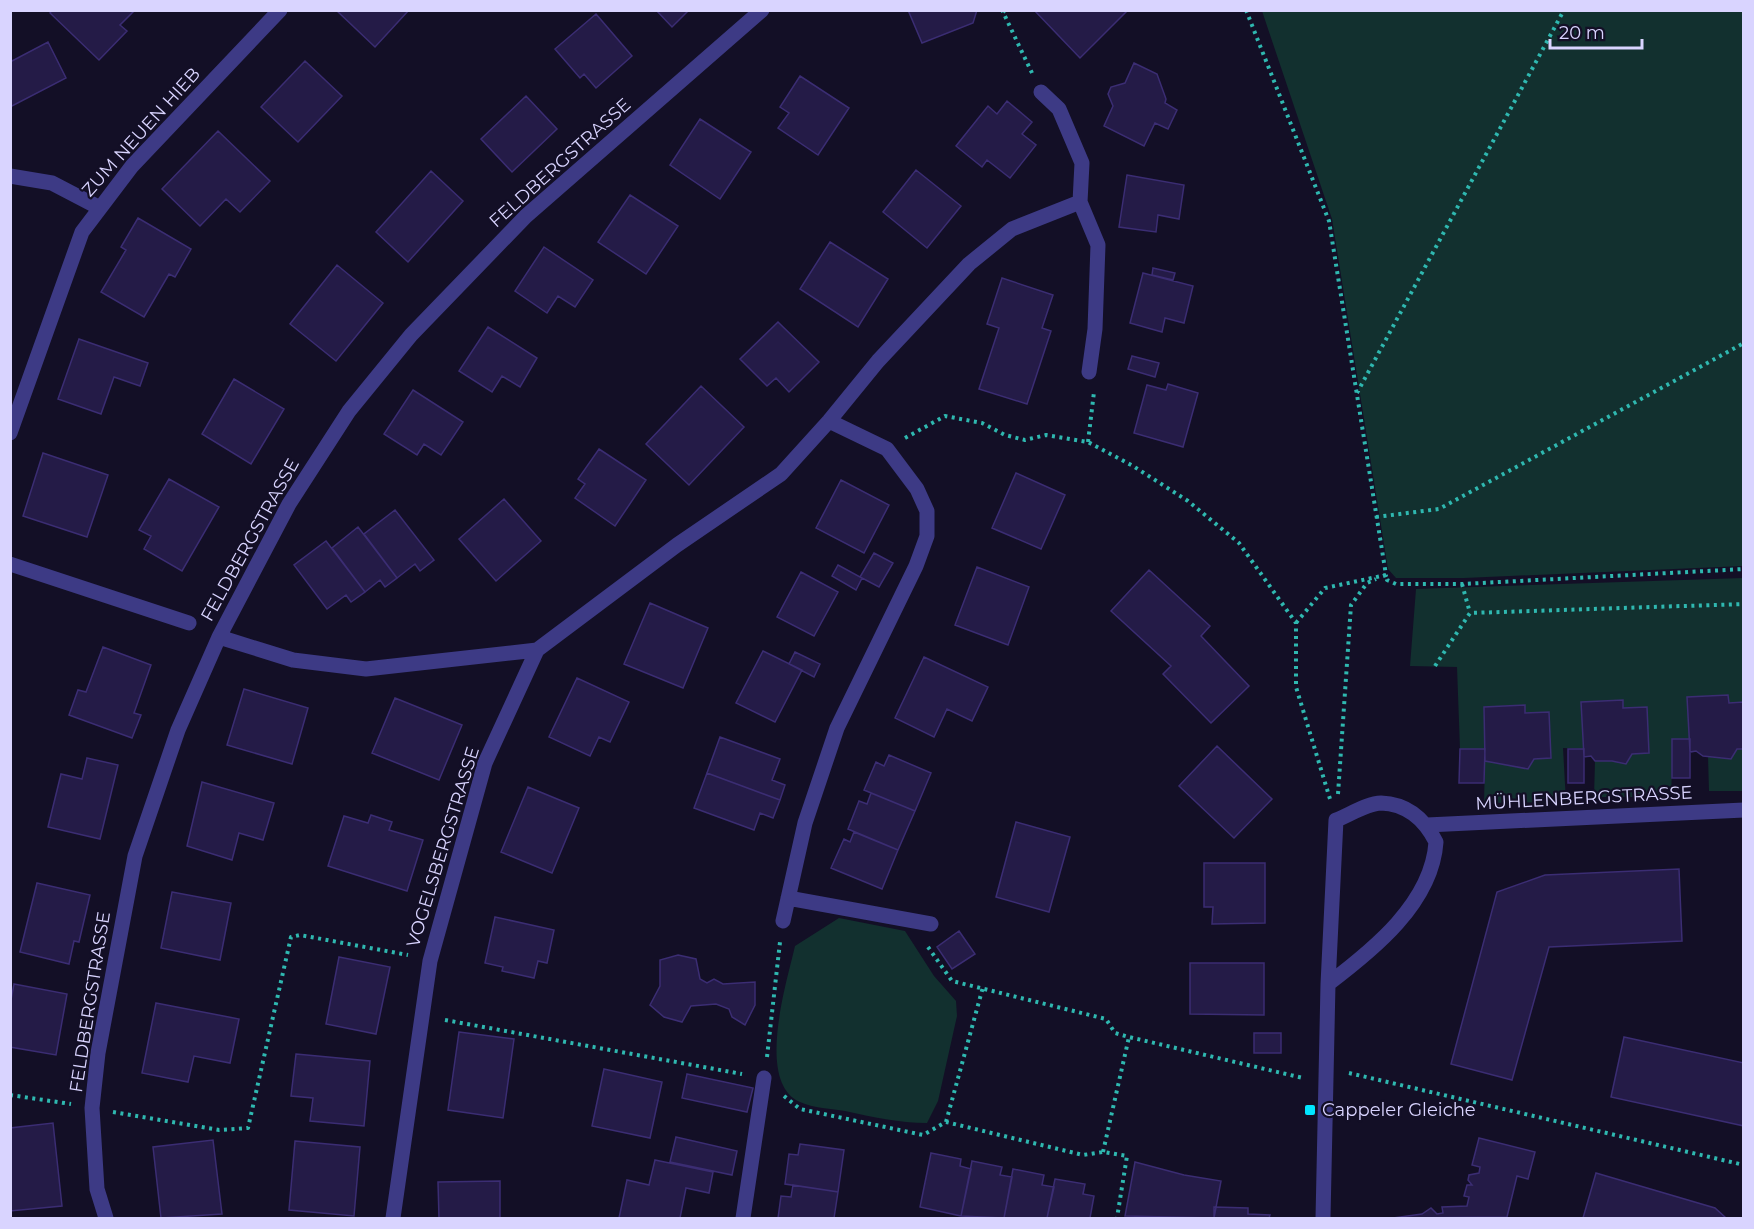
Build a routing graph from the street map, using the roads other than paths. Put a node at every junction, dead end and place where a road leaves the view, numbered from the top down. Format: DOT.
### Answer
graph roads {
  1 [pos="280,10"];
  2 [pos="762,10"];
  3 [pos="1041,92"];
  4 [pos="10,176"];
  5 [pos="1080,202"];
  6 [pos="99,207"];
  7 [pos="1089,372"];
  8 [pos="829,422"];
  9 [pos="10,433"];
  10 [pos="10,564"];
  11 [pos="189,623"];
  12 [pos="219,637"];
  13 [pos="537,650"];
  14 [pos="1743,810"];
  15 [pos="1427,825"];
  16 [pos="788,898"];
  17 [pos="783,921"];
  18 [pos="931,924"];
  19 [pos="1328,984"];
  20 [pos="764,1078"];
  21 [pos="106,1218"];
  22 [pos="393,1218"];
  23 [pos="743,1218"];
  24 [pos="1323,1218"];
  1 -- 6 [label="street, ZUM NEUEN HIEB"];
  2 -- 12 [label="street, FELDBERGSTRASSE"];
  3 -- 5 [label="street"];
  4 -- 6 [label="street"];
  5 -- 7 [label="street"];
  5 -- 8 [label="street, VOGELSBERGSTRASSE"];
  6 -- 9 [label="street, ZUM NEUEN HIEB"];
  8 -- 13 [label="street, VOGELSBERGSTRASSE"];
  8 -- 16 [label="street"];
  10 -- 11 [label="street"];
  12 -- 13 [label="street"];
  12 -- 21 [label="street, FELDBERGSTRASSE"];
  13 -- 22 [label="street, VOGELSBERGSTRASSE"];
  14 -- 15 [label="street, MÜHLENBERGSTRASSE"];
  15 -- 19 [label="street"];
  15 -- 19 [label="street"];
  16 -- 17 [label="street"];
  16 -- 18 [label="street"];
  19 -- 24 [label="street"];
  20 -- 23 [label="street"];
}
